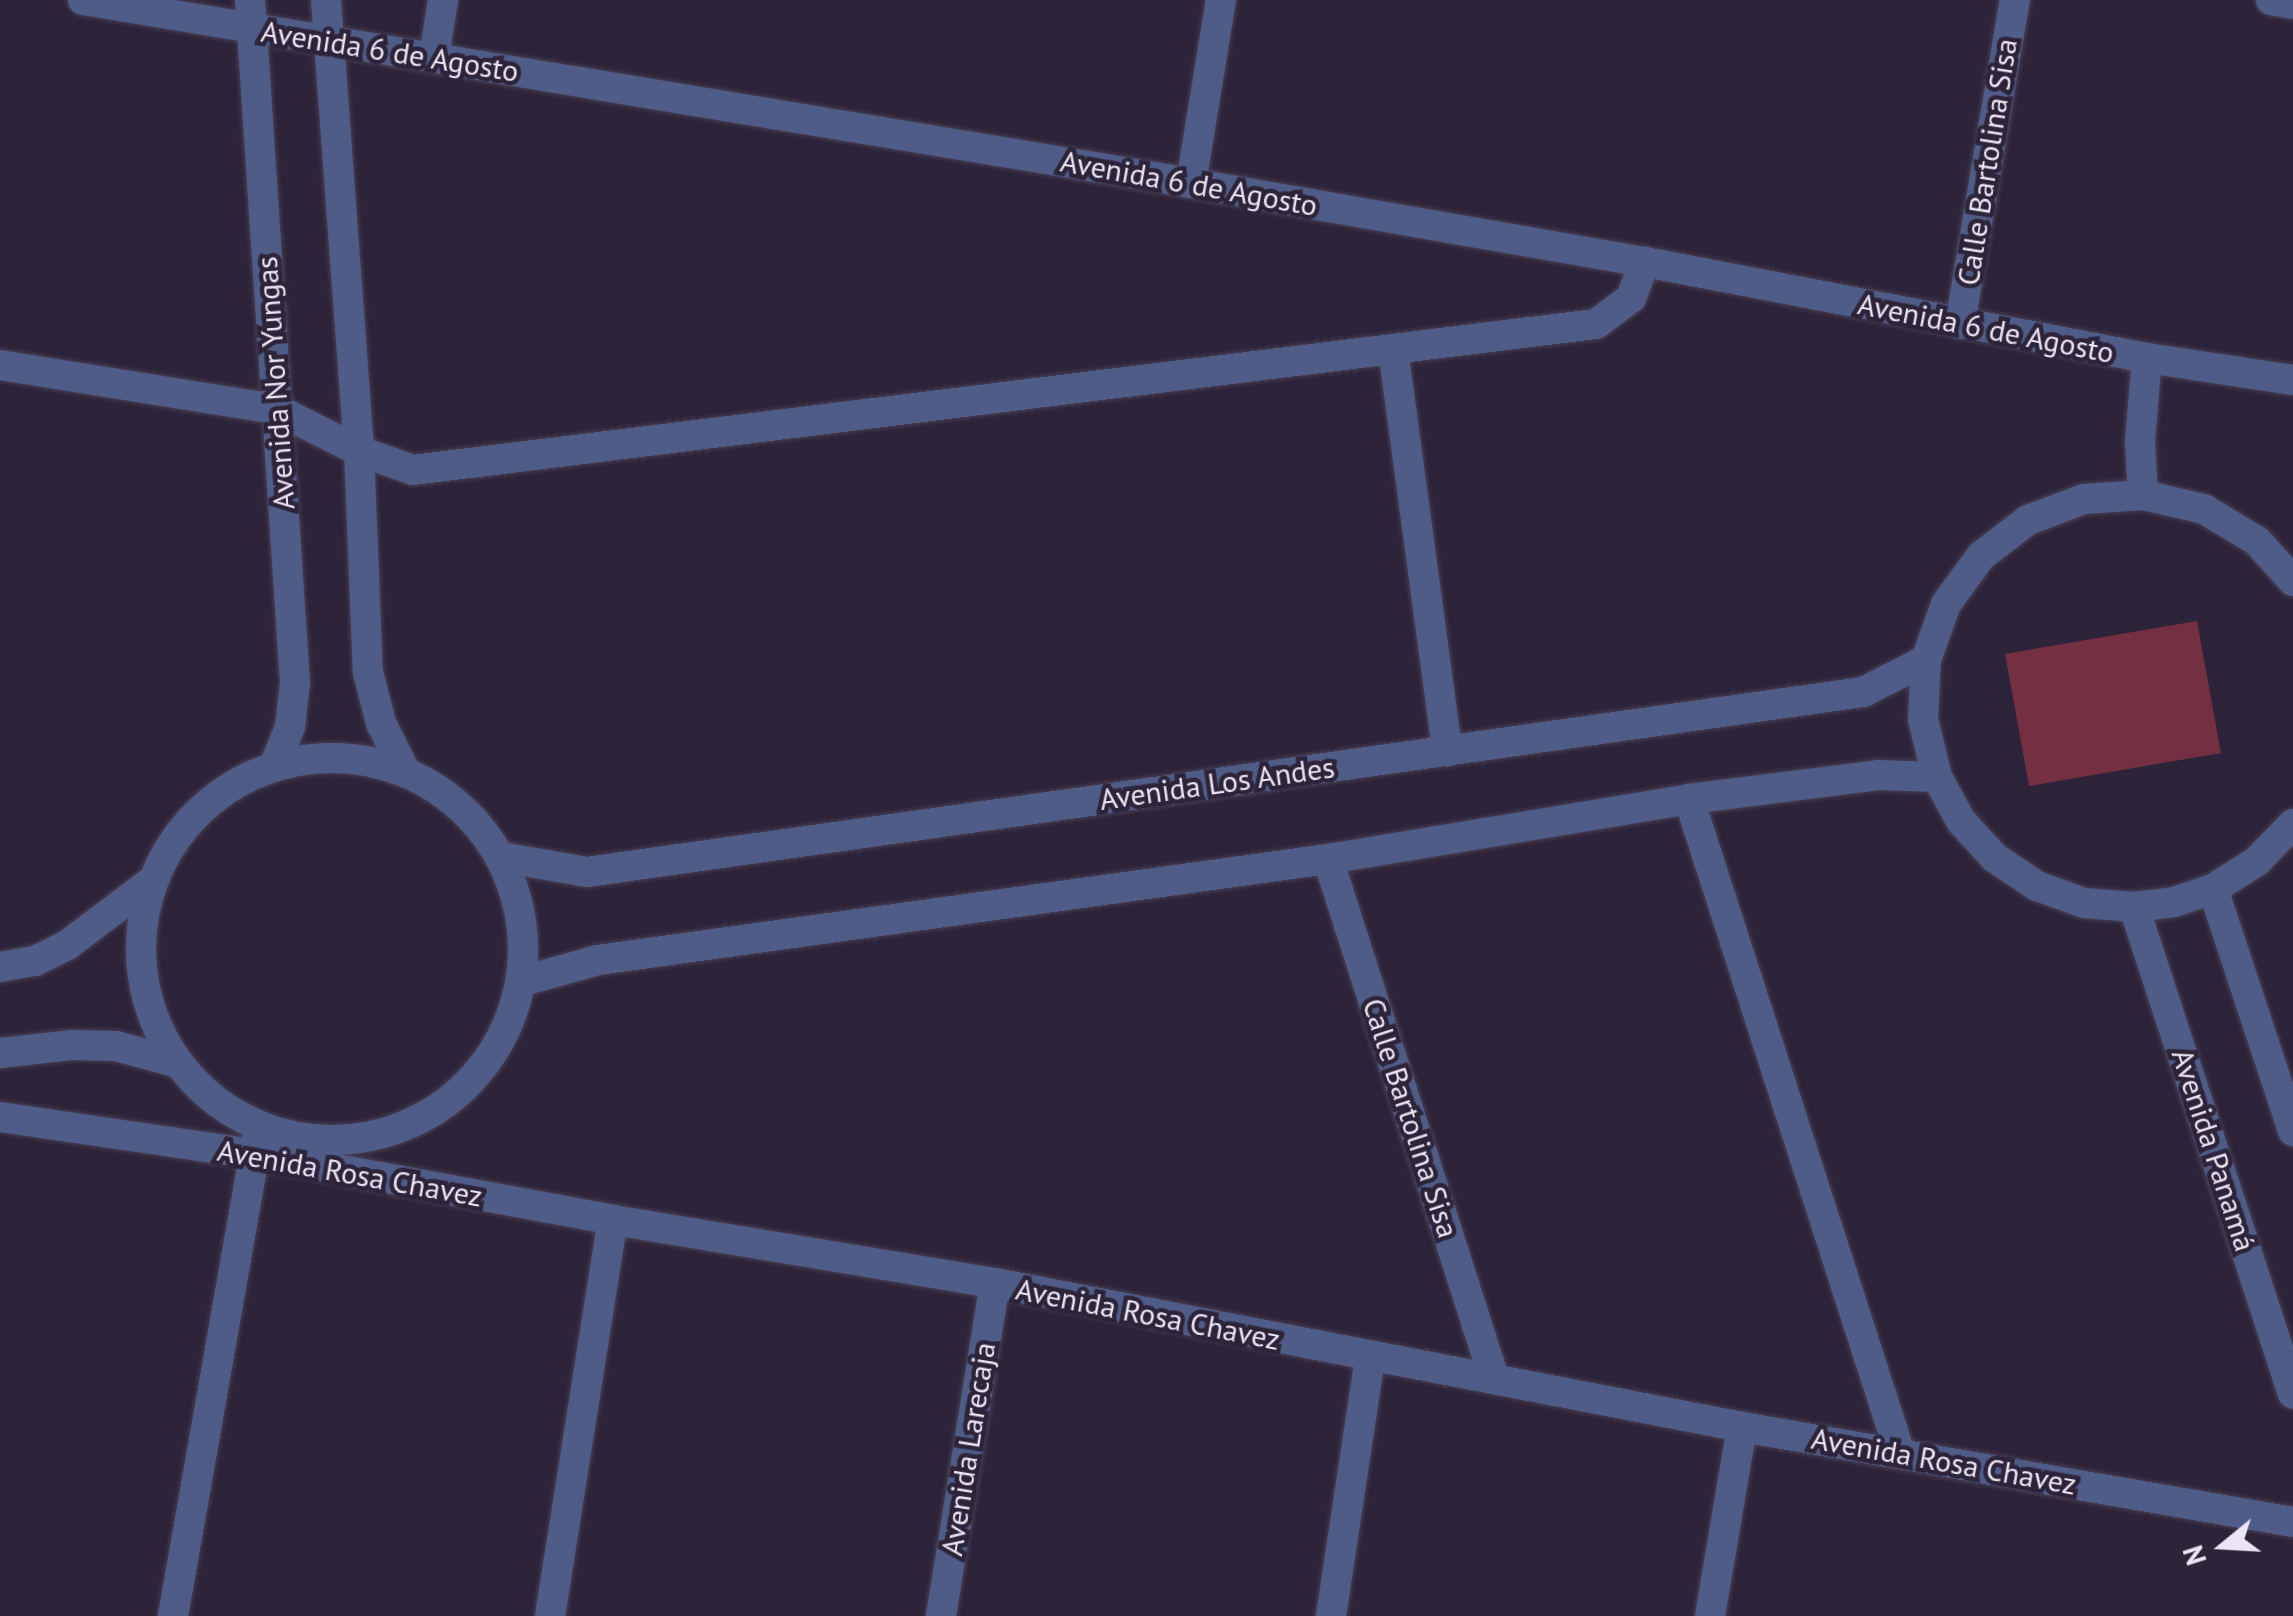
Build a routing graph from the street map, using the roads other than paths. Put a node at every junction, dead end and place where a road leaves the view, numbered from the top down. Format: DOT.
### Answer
graph roads {
  1 [pos="83,0"];
  2 [pos="326,0"];
  3 [pos="443,0"];
  4 [pos="1220,0"];
  5 [pos="2014,0"];
  6 [pos="2271,0"];
  7 [pos="2293,4"];
  8 [pos="251,15"];
  9 [pos="330,39"];
  10 [pos="434,57"];
  11 [pos="1192,183"];
  12 [pos="1645,262"];
  13 [pos="1960,324"];
  14 [pos="1394,349"];
  15 [pos="2147,358"];
  16 [pos="0,365"];
  17 [pos="2293,380"];
  18 [pos="276,408"];
  19 [pos="359,451"];
  20 [pos="2143,495"];
  21 [pos="2293,581"];
  22 [pos="1926,660"];
  23 [pos="1447,751"];
  24 [pos="275,764"];
  25 [pos="404,770"];
  26 [pos="1937,777"];
  27 [pos="1689,799"];
  28 [pos="2293,824"];
  29 [pos="502,857"];
  30 [pos="1328,859"];
  31 [pos="152,881"];
  32 [pos="2213,889"];
  33 [pos="2134,907"];
  34 [pos="0,967"];
  35 [pos="523,981"];
  36 [pos="0,1053"];
  37 [pos="178,1063"];
  38 [pos="0,1117"];
  39 [pos="2293,1131"];
  40 [pos="257,1140"];
  41 [pos="613,1220"];
  42 [pos="995,1283"];
  43 [pos="1370,1358"];
  44 [pos="1494,1378"];
  45 [pos="2293,1394"];
  46 [pos="1742,1427"];
  47 [pos="1900,1452"];
  48 [pos="2293,1522"];
  49 [pos="173,1616"];
  50 [pos="550,1616"];
  51 [pos="941,1616"];
  52 [pos="1331,1616"];
  53 [pos="1710,1616"];
  1 -- 8 [label="street, Avenida 6 de Agosto"];
  2 -- 9 [label="street"];
  3 -- 10 [label="street"];
  4 -- 11 [label="street"];
  5 -- 13 [label="street, Calle Bartolina Sisa"];
  6 -- 7 [label="street"];
  8 -- 9 [label="street, Avenida 6 de Agosto"];
  8 -- 18 [label="street, Avenida Nor Yungas"];
  9 -- 10 [label="street, Avenida 6 de Agosto"];
  9 -- 19 [label="street"];
  10 -- 11 [label="street, Avenida 6 de Agosto"];
  11 -- 12 [label="street, Avenida 6 de Agosto"];
  12 -- 13 [label="street, Avenida 6 de Agosto"];
  12 -- 14 [label="street"];
  13 -- 15 [label="street, Avenida 6 de Agosto"];
  14 -- 19 [label="street"];
  14 -- 23 [label="street"];
  15 -- 17 [label="street, Avenida 6 de Agosto"];
  15 -- 20 [label="street"];
  16 -- 18 [label="street"];
  18 -- 19 [label="street"];
  18 -- 24 [label="street, Avenida Nor Yungas"];
  19 -- 25 [label="street"];
  20 -- 21 [label="street"];
  20 -- 22 [label="street"];
  22 -- 23 [label="street, Avenida Los Andes"];
  22 -- 26 [label="street"];
  23 -- 29 [label="street, Avenida Los Andes"];
  24 -- 25 [label="street"];
  24 -- 31 [label="street"];
  25 -- 29 [label="street"];
  26 -- 27 [label="street"];
  26 -- 33 [label="street"];
  27 -- 30 [label="street"];
  27 -- 47 [label="street"];
  28 -- 32 [label="street"];
  29 -- 35 [label="street"];
  30 -- 35 [label="street"];
  30 -- 44 [label="street, Calle Bartolina Sisa"];
  31 -- 34 [label="street"];
  31 -- 37 [label="street"];
  32 -- 33 [label="street"];
  32 -- 39 [label="street"];
  33 -- 45 [label="street, Avenida Panamá"];
  35 -- 40 [label="street"];
  36 -- 37 [label="street"];
  37 -- 40 [label="street"];
  38 -- 40 [label="street, Avenida Rosa Chavez"];
  40 -- 41 [label="street, Avenida Rosa Chavez"];
  40 -- 49 [label="street"];
  41 -- 42 [label="street, Avenida Rosa Chavez"];
  41 -- 50 [label="street"];
  42 -- 43 [label="street, Avenida Rosa Chavez"];
  42 -- 51 [label="street, Avenida Larecaja"];
  43 -- 44 [label="street, Avenida Rosa Chavez"];
  43 -- 52 [label="street"];
  44 -- 46 [label="street, Avenida Rosa Chavez"];
  46 -- 47 [label="street, Avenida Rosa Chavez"];
  46 -- 53 [label="street"];
  47 -- 48 [label="street, Avenida Rosa Chavez"];
}
